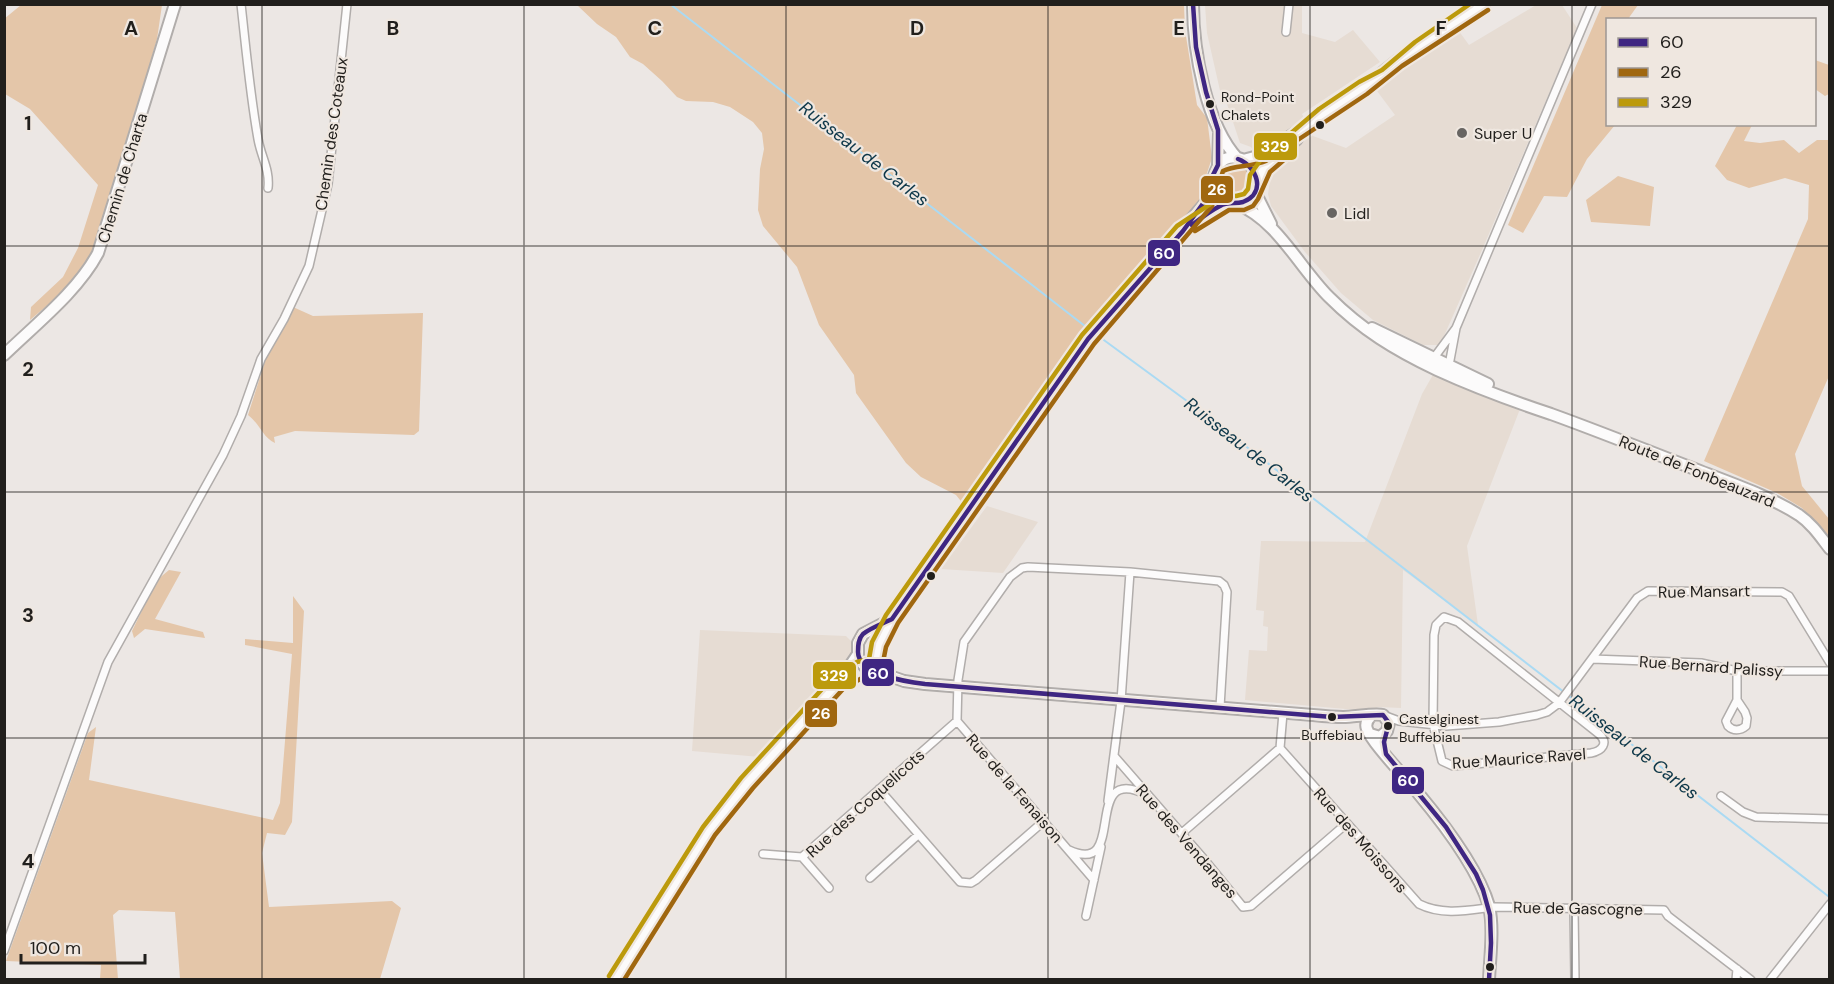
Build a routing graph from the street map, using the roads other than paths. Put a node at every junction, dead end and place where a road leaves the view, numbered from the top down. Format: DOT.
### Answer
graph roads {
  1 [pos="175,4"];
  2 [pos="241,4"];
  3 [pos="348,4"];
  4 [pos="1193,4"];
  5 [pos="1289,4"];
  6 [pos="1484,4"];
  7 [pos="1592,4"];
  8 [pos="1286,32"];
  9 [pos="1324,115"];
  10 [pos="1218,130"];
  11 [pos="1240,159"];
  12 [pos="1218,165"];
  13 [pos="1257,179"];
  14 [pos="1212,185"];
  15 [pos="268,188"];
  16 [pos="1255,192"];
  17 [pos="1232,203"];
  18 [pos="1183,231"];
  19 [pos="1275,233"];
  20 [pos="1456,328"];
  21 [pos="4,355"];
  22 [pos="1439,364"];
  23 [pos="1830,549"];
  24 [pos="1130,572"];
  25 [pos="892,619"];
  26 [pos="871,631"];
  27 [pos="879,645"];
  28 [pos="858,654"];
  29 [pos="879,657"];
  30 [pos="1592,658"];
  31 [pos="1830,663"];
  32 [pos="866,667"];
  33 [pos="1737,670"];
  34 [pos="1830,671"];
  35 [pos="898,679"];
  36 [pos="839,682"];
  37 [pos="959,688"];
  38 [pos="1737,700"];
  39 [pos="1121,701"];
  40 [pos="1559,703"];
  41 [pos="1220,707"];
  42 [pos="1283,713"];
  43 [pos="1371,716"];
  44 [pos="1383,716"];
  45 [pos="1343,717"];
  46 [pos="957,721"];
  47 [pos="1399,721"];
  48 [pos="1433,724"];
  49 [pos="1387,730"];
  50 [pos="1369,732"];
  51 [pos="1280,748"];
  52 [pos="1385,753"];
  53 [pos="1115,757"];
  54 [pos="879,789"];
  55 [pos="1149,796"];
  56 [pos="1721,796"];
  57 [pos="1108,801"];
  58 [pos="1830,819"];
  59 [pos="1044,821"];
  60 [pos="1346,824"];
  61 [pos="1182,833"];
  62 [pos="918,835"];
  63 [pos="1102,841"];
  64 [pos="1068,849"];
  65 [pos="763,854"];
  66 [pos="802,857"];
  67 [pos="870,878"];
  68 [pos="1094,880"];
  69 [pos="829,888"];
  70 [pos="1830,904"];
  71 [pos="1489,907"];
  72 [pos="1574,909"];
  73 [pos="1086,916"];
  74 [pos="4,951"];
  75 [pos="1737,969"];
  76 [pos="615,980"];
  77 [pos="1488,980"];
  78 [pos="1575,980"];
  79 [pos="1736,980"];
  80 [pos="1751,980"];
  81 [pos="1770,980"];
  1 -- 21 [label="street, Chemin de Charta"];
  2 -- 15 [label="street"];
  3 -- 74 [label="street, Chemin des Coteaux"];
  4 -- 10 [label="street"];
  5 -- 8 [label="street"];
  6 -- 9 [label="street"];
  7 -- 20 [label="street"];
  9 -- 11 [label="street"];
  9 -- 13 [label="street"];
  10 -- 11 [label="street"];
  10 -- 12 [label="street"];
  11 -- 12 [label="street"];
  11 -- 13 [label="street"];
  12 -- 14 [label="street"];
  13 -- 16 [label="street"];
  14 -- 17 [label="street"];
  14 -- 18 [label="street"];
  16 -- 17 [label="street"];
  16 -- 19 [label="street"];
  17 -- 18 [label="street"];
  17 -- 19 [label="street"];
  18 -- 25 [label="street"];
  19 -- 22 [label="street, Route de Fonbeauzard"];
  20 -- 22 [label="street"];
  20 -- 22 [label="street"];
  22 -- 23 [label="street, Route de Fonbeauzard"];
  24 -- 37 [label="street, Rue de la Fenaison"];
  24 -- 39 [label="street"];
  24 -- 41 [label="street, Rue de la Fenaison"];
  25 -- 26 [label="street"];
  25 -- 27 [label="street"];
  26 -- 27 [label="street"];
  26 -- 28 [label="street"];
  27 -- 29 [label="street"];
  28 -- 32 [label="street"];
  28 -- 36 [label="street"];
  29 -- 32 [label="street"];
  29 -- 35 [label="street"];
  30 -- 31 [label="street, Rue Mansart"];
  30 -- 33 [label="street, Rue Bernard Palissy"];
  30 -- 40 [label="street, Rue Mansart"];
  32 -- 35 [label="street"];
  32 -- 36 [label="street"];
  33 -- 34 [label="street, Rue Bernard Palissy"];
  33 -- 38 [label="street"];
  35 -- 37 [label="street"];
  36 -- 76 [label="street"];
  37 -- 39 [label="street"];
  37 -- 46 [label="street, Rue de la Fenaison"];
  39 -- 41 [label="street"];
  39 -- 53 [label="street"];
  40 -- 48 [label="street"];
  40 -- 48 [label="street"];
  40 -- 48 [label="street, Rue Maurice Ravel"];
  41 -- 42 [label="street"];
  42 -- 45 [label="street"];
  42 -- 51 [label="street"];
  43 -- 44 [label="street"];
  43 -- 45 [label="street"];
  43 -- 50 [label="street"];
  44 -- 47 [label="street"];
  44 -- 49 [label="street"];
  45 -- 50 [label="street"];
  46 -- 54 [label="street, Rue des Coquelicots"];
  46 -- 59 [label="street, Rue de la Fenaison"];
  47 -- 48 [label="street"];
  47 -- 49 [label="street"];
  49 -- 50 [label="street"];
  49 -- 52 [label="street"];
  50 -- 52 [label="street"];
  51 -- 60 [label="street, Rue des Moissons"];
  51 -- 61 [label="street"];
  52 -- 71 [label="street"];
  53 -- 55 [label="street, Rue des Vendanges"];
  53 -- 57 [label="street"];
  54 -- 62 [label="street"];
  54 -- 66 [label="street, Rue des Coquelicots"];
  55 -- 57 [label="street"];
  55 -- 61 [label="street, Rue des Vendanges"];
  56 -- 58 [label="street"];
  57 -- 63 [label="street"];
  59 -- 62 [label="street"];
  59 -- 64 [label="street, Rue de la Fenaison"];
  60 -- 61 [label="street, Rue des Vendanges"];
  60 -- 71 [label="street, Rue des Moissons"];
  62 -- 67 [label="street"];
  63 -- 64 [label="street"];
  63 -- 68 [label="street"];
  64 -- 68 [label="street, Rue de la Fenaison"];
  65 -- 66 [label="street"];
  66 -- 69 [label="street, Rue des Coquelicots"];
  68 -- 73 [label="street"];
  70 -- 81 [label="street"];
  71 -- 72 [label="street, Rue de Gascogne"];
  71 -- 77 [label="street"];
  72 -- 75 [label="street, Rue de Gascogne"];
  72 -- 78 [label="street"];
  75 -- 79 [label="street"];
  75 -- 80 [label="street, Rue de Gascogne"];
}
